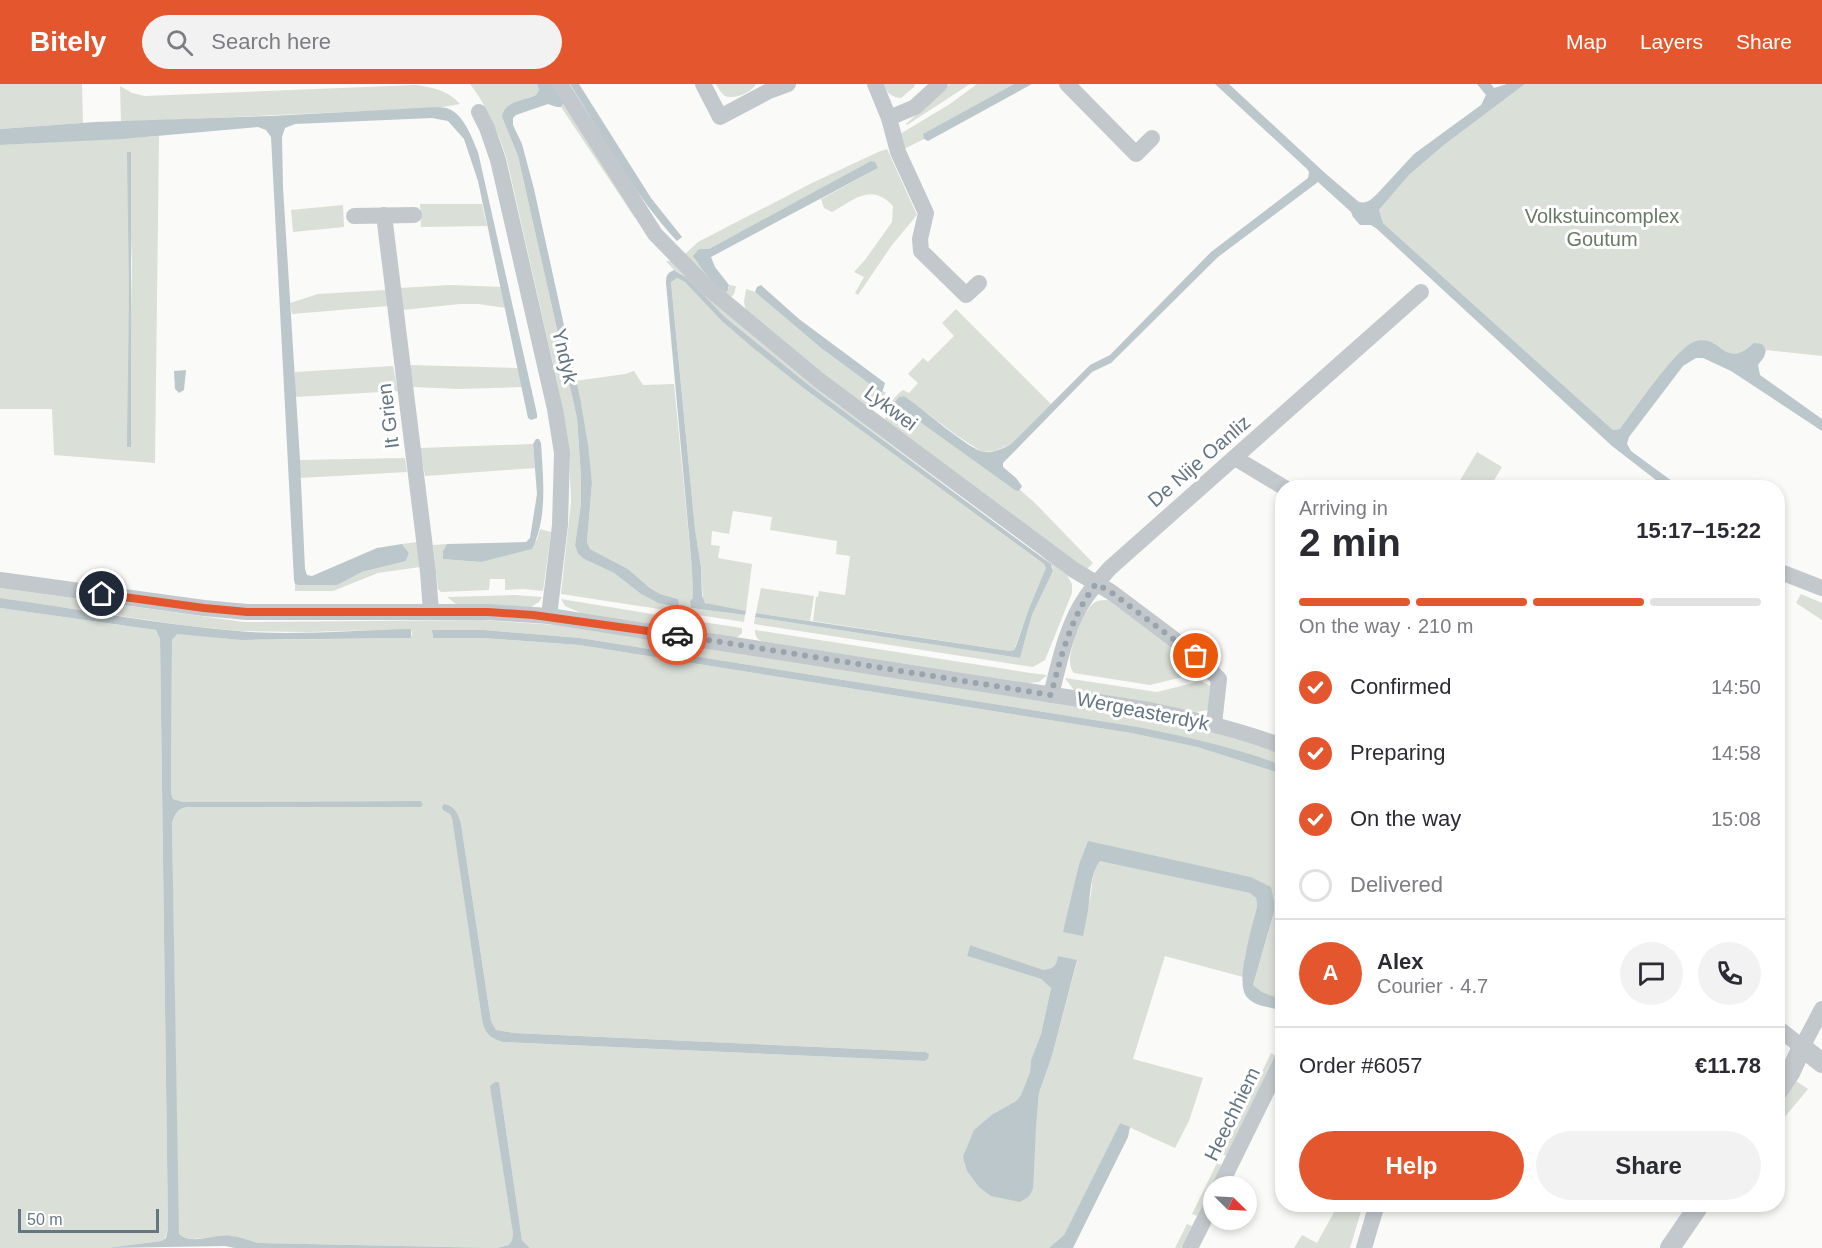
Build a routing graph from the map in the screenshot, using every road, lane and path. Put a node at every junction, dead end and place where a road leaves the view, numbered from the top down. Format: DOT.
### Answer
graph roads {
  1 [pos="560,84"];
  2 [pos="703,84"];
  3 [pos="789,84"];
  4 [pos="875,84"];
  5 [pos="940,84"];
  6 [pos="1067,84"];
  7 [pos="479,112"];
  8 [pos="889,118"];
  9 [pos="1152,138"];
  10 [pos="384,215"];
  11 [pos="414,215"];
  12 [pos="354,216"];
  13 [pos="979,283"];
  14 [pos="1421,292"];
  15 [pos="1235,458"];
  16 [pos="1275,482"];
  17 [pos="1785,574"];
  18 [pos="0,580"];
  19 [pos="1096,584"];
  20 [pos="1822,588"];
  21 [pos="431,612"];
  22 [pos="549,616"];
  23 [pos="1051,695"];
  24 [pos="1214,724"];
  25 [pos="1275,743"];
  26 [pos="1822,1009"];
  27 [pos="1785,1034"];
  28 [pos="1802,1047"];
  29 [pos="1822,1062"];
  30 [pos="1275,1074"];
  31 [pos="1785,1080"];
  32 [pos="1225,1176"];
  33 [pos="1375,1212"];
  34 [pos="1695,1212"];
  35 [pos="1203,1222"];
  36 [pos="1190,1248"];
  37 [pos="1365,1248"];
  38 [pos="1670,1248"];
  1 -- 19 [label="street, Lykwei"];
  2 -- 3 [label="street"];
  4 -- 8 [label="street"];
  5 -- 8 [label="street"];
  6 -- 9 [label="street"];
  7 -- 22 [label="street, Yndyk"];
  8 -- 13 [label="street"];
  10 -- 11 [label="street"];
  10 -- 12 [label="street"];
  10 -- 21 [label="street, It Grien"];
  14 -- 15 [label="street, De Nije Oanliz"];
  15 -- 16 [label="street"];
  15 -- 19 [label="street, De Nije Oanliz"];
  17 -- 20 [label="street"];
  18 -- 21 [label="street, Wergeasterdyk"];
  19 -- 23 [label="street, De Nije Oanliz"];
  19 -- 24 [label="street, Lykwei"];
  21 -- 22 [label="street, Wergeasterdyk"];
  22 -- 23 [label="street, Wergeasterdyk"];
  23 -- 24 [label="street, Wergeasterdyk"];
  24 -- 25 [label="street, Wergeasterdyk"];
  26 -- 28 [label="street"];
  27 -- 28 [label="street"];
  28 -- 29 [label="street"];
  28 -- 31 [label="street"];
  30 -- 32 [label="street, Heechhiem"];
  33 -- 37 [label="street"];
  34 -- 38 [label="street"];
  35 -- 36 [label="street"];
}
